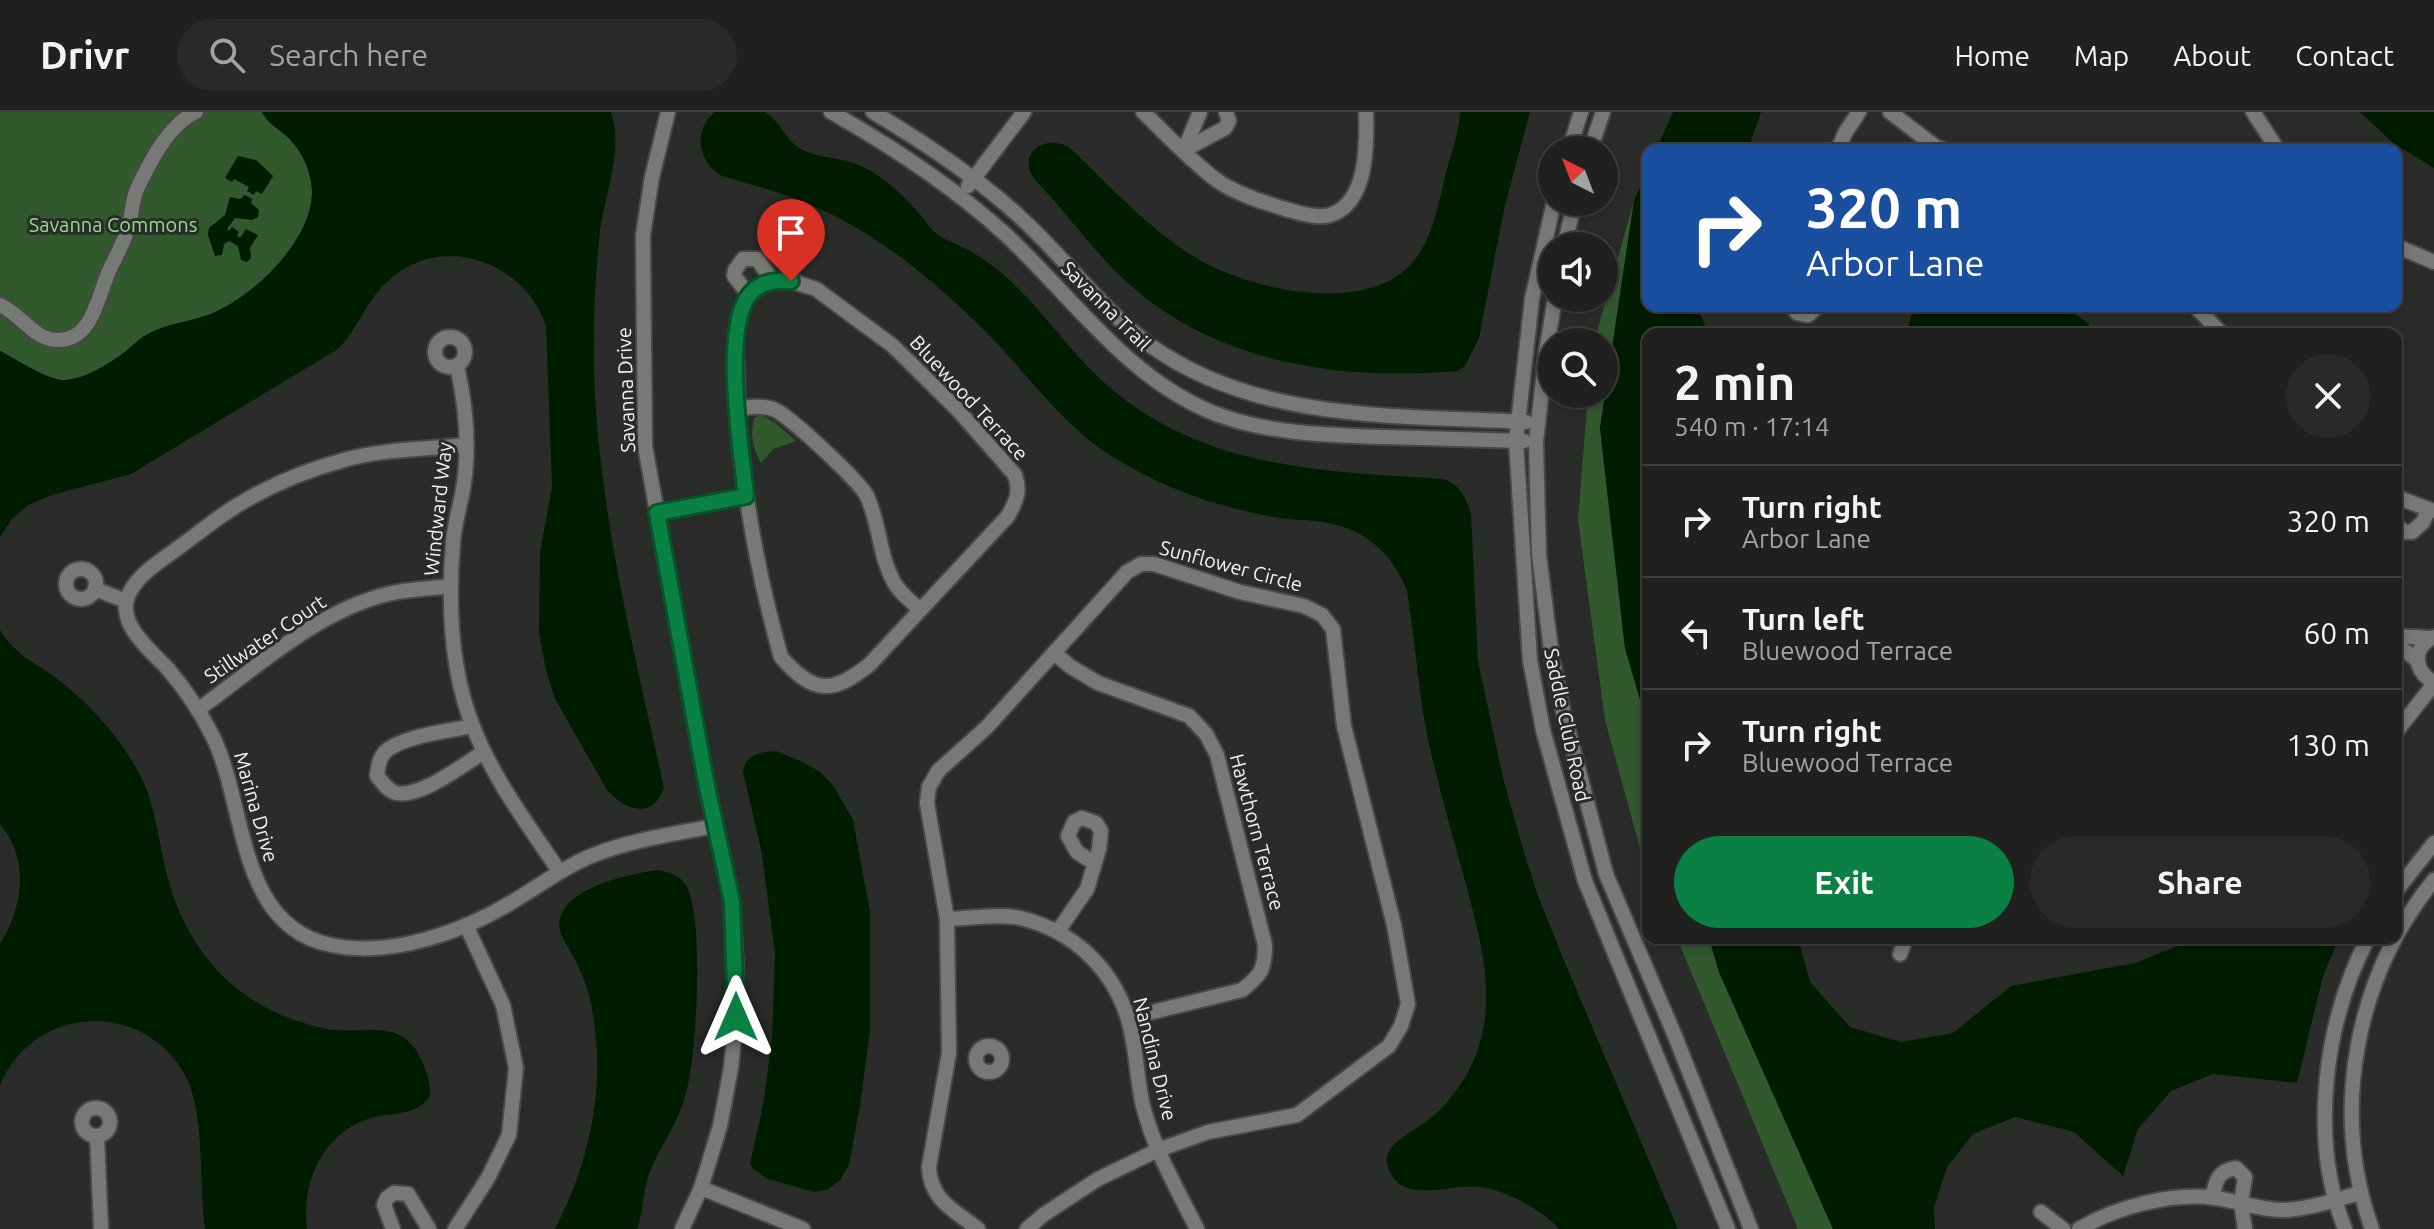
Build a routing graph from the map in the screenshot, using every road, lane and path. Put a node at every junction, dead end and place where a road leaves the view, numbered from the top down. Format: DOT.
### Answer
graph roads {
  1 [pos="196,112"];
  2 [pos="668,112"];
  3 [pos="831,112"];
  4 [pos="873,112"];
  5 [pos="1024,112"];
  6 [pos="1143,112"];
  7 [pos="1200,112"];
  8 [pos="1226,112"];
  9 [pos="1366,112"];
  10 [pos="1581,112"];
  11 [pos="1603,112"];
  12 [pos="1859,112"];
  13 [pos="1890,112"];
  14 [pos="2253,112"];
  15 [pos="1573,136"];
  16 [pos="1595,136"];
  17 [pos="1840,144"];
  18 [pos="1932,144"];
  19 [pos="2274,144"];
  20 [pos="1184,150"];
  21 [pos="974,179"];
  22 [pos="961,195"];
  23 [pos="1551,216"];
  24 [pos="2402,249"];
  25 [pos="2434,262"];
  26 [pos="772,280"];
  27 [pos="749,295"];
  28 [pos="0,305"];
  29 [pos="1553,312"];
  30 [pos="2201,312"];
  31 [pos="2216,328"];
  32 [pos="457,366"];
  33 [pos="1210,377"];
  34 [pos="1256,395"];
  35 [pos="1199,405"];
  36 [pos="737,409"];
  37 [pos="1247,422"];
  38 [pos="1517,422"];
  39 [pos="1539,423"];
  40 [pos="1516,441"];
  41 [pos="1536,442"];
  42 [pos="466,445"];
  43 [pos="746,496"];
  44 [pos="2402,503"];
  45 [pos="2431,511"];
  46 [pos="657,513"];
  47 [pos="2402,530"];
  48 [pos="449,586"];
  49 [pos="95,589"];
  50 [pos="126,601"];
  51 [pos="920,610"];
  52 [pos="2402,636"];
  53 [pos="2432,638"];
  54 [pos="2402,649"];
  55 [pos="1054,653"];
  56 [pos="2417,660"];
  57 [pos="2430,680"];
  58 [pos="199,709"];
  59 [pos="2402,723"];
  60 [pos="472,726"];
  61 [pos="484,752"];
  62 [pos="715,826"];
  63 [pos="2434,843"];
  64 [pos="1094,863"];
  65 [pos="559,871"];
  66 [pos="2434,880"];
  67 [pos="2402,883"];
  68 [pos="947,919"];
  69 [pos="466,925"];
  70 [pos="2402,928"];
  71 [pos="1058,931"];
  72 [pos="1904,944"];
  73 [pos="2365,944"];
  74 [pos="2392,944"];
  75 [pos="1900,954"];
  76 [pos="1128,1018"];
  77 [pos="949,1053"];
  78 [pos="976,1058"];
  79 [pos="97,1136"];
  80 [pos="1158,1150"];
  81 [pos="701,1188"];
  82 [pos="2359,1193"];
  83 [pos="2212,1197"];
  84 [pos="2334,1200"];
  85 [pos="2241,1203"];
  86 [pos="2041,1212"];
  87 [pos="101,1229"];
  88 [pos="393,1229"];
  89 [pos="429,1229"];
  90 [pos="455,1229"];
  91 [pos="682,1229"];
  92 [pos="803,1229"];
  93 [pos="978,1229"];
  94 [pos="1027,1229"];
  95 [pos="1197,1229"];
  96 [pos="1728,1229"];
  97 [pos="1751,1229"];
  98 [pos="2063,1229"];
  99 [pos="2079,1229"];
  100 [pos="2245,1229"];
  101 [pos="2345,1229"];
  102 [pos="2372,1229"];
  1 -- 28 [label="street"];
  2 -- 46 [label="street, Savanna Drive"];
  3 -- 22 [label="street, Savanna Trail"];
  4 -- 21 [label="street, Savanna Trail"];
  5 -- 21 [label="street"];
  6 -- 20 [label="street"];
  7 -- 20 [label="street"];
  8 -- 20 [label="street"];
  9 -- 20 [label="street"];
  10 -- 15 [label="street"];
  11 -- 16 [label="street"];
  12 -- 17 [label="street"];
  13 -- 18 [label="street"];
  14 -- 19 [label="street"];
  21 -- 22 [label="street"];
  21 -- 33 [label="street, Savanna Trail"];
  22 -- 35 [label="street, Savanna Trail"];
  23 -- 38 [label="street, Saddle Club Road"];
  24 -- 25 [label="street"];
  26 -- 27 [label="street"];
  26 -- 27 [label="street"];
  26 -- 51 [label="street, Bluewood Terrace"];
  27 -- 36 [label="street, Bluewood Terrace"];
  29 -- 39 [label="street, Saddle Club Road"];
  30 -- 31 [label="street"];
  32 -- 42 [label="street, Windward Way"];
  33 -- 34 [label="street, Savanna Trail"];
  33 -- 35 [label="street"];
  34 -- 37 [label="street"];
  34 -- 38 [label="street, Savanna Trail"];
  35 -- 37 [label="street, Savanna Trail"];
  36 -- 43 [label="street, Bluewood Terrace"];
  36 -- 51 [label="street"];
  37 -- 40 [label="street, Savanna Trail"];
  38 -- 39 [label="street, Savanna Trail"];
  38 -- 40 [label="street, Saddle Club Road"];
  39 -- 41 [label="street, Saddle Club Road"];
  40 -- 41 [label="street, Savanna Trail"];
  40 -- 96 [label="street, Saddle Club Road"];
  41 -- 97 [label="street, Saddle Club Road"];
  42 -- 48 [label="street, Windward Way"];
  42 -- 50 [label="street"];
  43 -- 46 [label="street"];
  43 -- 51 [label="street, Bluewood Terrace"];
  44 -- 45 [label="street"];
  45 -- 47 [label="street"];
  46 -- 62 [label="street, Savanna Drive"];
  48 -- 58 [label="street, Stillwater Court"];
  48 -- 60 [label="street, Windward Way"];
  49 -- 50 [label="street"];
  50 -- 58 [label="street, Marina Drive"];
  52 -- 53 [label="street"];
  53 -- 56 [label="street"];
  54 -- 56 [label="street"];
  55 -- 68 [label="street, Sunflower Circle"];
  55 -- 76 [label="street, Hawthorn Terrace"];
  55 -- 80 [label="street, Sunflower Circle"];
  56 -- 57 [label="street"];
  57 -- 59 [label="street"];
  58 -- 69 [label="street, Marina Drive"];
  60 -- 61 [label="street, Windward Way"];
  60 -- 61 [label="street"];
  61 -- 65 [label="street, Windward Way"];
  62 -- 65 [label="street, Marina Drive"];
  62 -- 81 [label="street, Savanna Drive"];
  63 -- 67 [label="street"];
  64 -- 71 [label="street"];
  65 -- 69 [label="street, Marina Drive"];
  66 -- 70 [label="street"];
  68 -- 71 [label="street, Nandina Drive"];
  68 -- 77 [label="street, Sunflower Circle"];
  69 -- 90 [label="street"];
  71 -- 76 [label="street, Nandina Drive"];
  72 -- 75 [label="street"];
  73 -- 84 [label="street"];
  74 -- 82 [label="street"];
  76 -- 80 [label="street, Nandina Drive"];
  77 -- 78 [label="street"];
  77 -- 93 [label="street, Sunflower Circle"];
  79 -- 87 [label="street"];
  80 -- 94 [label="street, Sunflower Circle"];
  80 -- 95 [label="street, Nandina Drive"];
  81 -- 91 [label="street, Savanna Drive"];
  81 -- 92 [label="street"];
  82 -- 84 [label="street"];
  82 -- 102 [label="street"];
  83 -- 85 [label="street"];
  83 -- 85 [label="street"];
  83 -- 99 [label="street"];
  84 -- 85 [label="street"];
  84 -- 101 [label="street"];
  85 -- 100 [label="street"];
  86 -- 98 [label="street"];
  88 -- 89 [label="street"];
}
